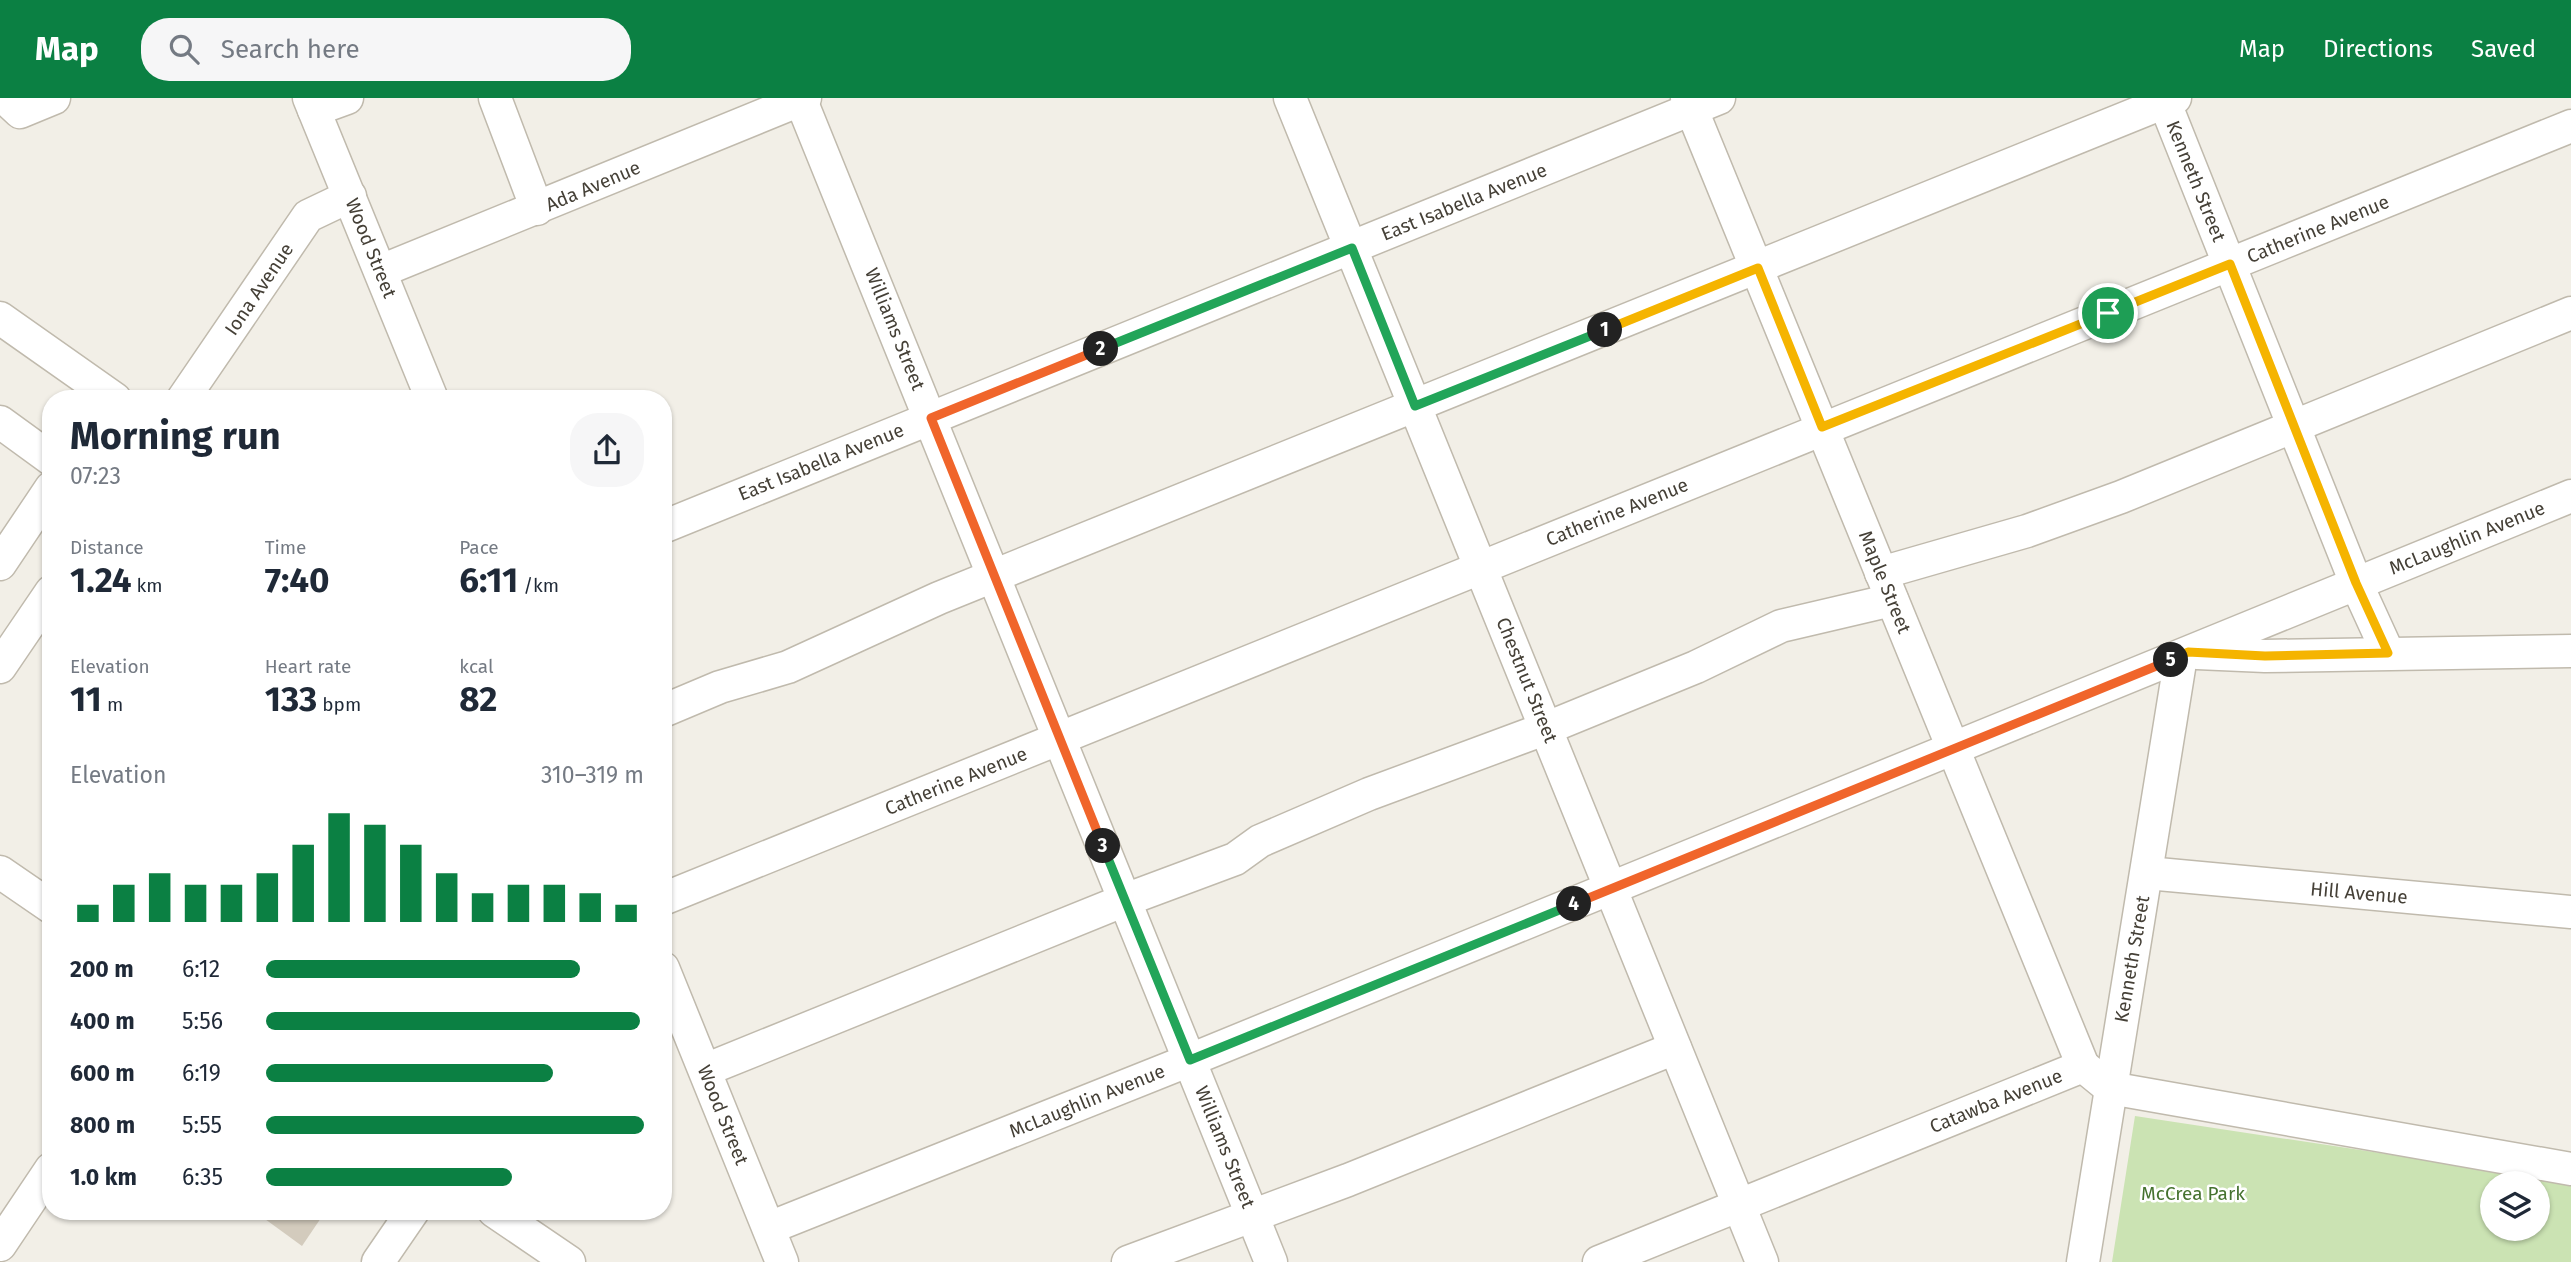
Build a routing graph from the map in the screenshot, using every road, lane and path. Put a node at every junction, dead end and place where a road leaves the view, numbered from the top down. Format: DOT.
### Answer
graph roads {
  1 [pos="5,98"];
  2 [pos="54,98"];
  3 [pos="347,98"];
  4 [pos="495,98"];
  5 [pos="1290,98"];
  6 [pos="802,99"];
  7 [pos="2168,99"];
  8 [pos="1699,102"];
  9 [pos="312,104"];
  10 [pos="2571,126"];
  11 [pos="349,196"];
  12 [pos="537,209"];
  13 [pos="1352,248"];
  14 [pos="2230,264"];
  15 [pos="1758,268"];
  16 [pos="381,271"];
  17 [pos="2571,313"];
  18 [pos="0,318"];
  19 [pos="102,390"];
  20 [pos="189,390"];
  21 [pos="428,390"];
  22 [pos="1415,406"];
  23 [pos="931,418"];
  24 [pos="0,422"];
  25 [pos="2295,424"];
  26 [pos="1822,427"];
  27 [pos="42,452"];
  28 [pos="2571,496"];
  29 [pos="42,501"];
  30 [pos="672,523"];
  31 [pos="0,564"];
  32 [pos="1480,568"];
  33 [pos="993,578"];
  34 [pos="2356,583"];
  35 [pos="1887,586"];
  36 [pos="42,605"];
  37 [pos="2571,651"];
  38 [pos="2388,653"];
  39 [pos="2185,654"];
  40 [pos="0,667"];
  41 [pos="672,707"];
  42 [pos="1547,727"];
  43 [pos="1060,739"];
  44 [pos="1952,749"];
  45 [pos="0,872"];
  46 [pos="2147,873"];
  47 [pos="1610,889"];
  48 [pos="672,895"];
  49 [pos="1125,900"];
  50 [pos="42,901"];
  51 [pos="2571,912"];
  52 [pos="672,990"];
  53 [pos="1675,1048"];
  54 [pos="1190,1060"];
  55 [pos="2083,1066"];
  56 [pos="705,1070"];
  57 [pos="2110,1088"];
  58 [pos="2571,1168"];
  59 [pos="42,1182"];
  60 [pos="1738,1206"];
  61 [pos="1253,1215"];
  62 [pos="407,1220"];
  63 [pos="508,1220"];
  64 [pos="769,1228"];
  65 [pos="0,1245"];
  66 [pos="378,1262"];
  67 [pos="569,1262"];
  68 [pos="782,1262"];
  69 [pos="1128,1262"];
  70 [pos="1272,1262"];
  71 [pos="1599,1262"];
  72 [pos="1762,1262"];
  73 [pos="2083,1262"];
  1 -- 2 [label="street"];
  3 -- 9 [label="street"];
  4 -- 12 [label="street"];
  5 -- 13 [label="street, Chestnut Street"];
  6 -- 12 [label="street, Ada Avenue"];
  6 -- 23 [label="street, Williams Street"];
  7 -- 14 [label="street, Kenneth Street"];
  7 -- 15 [label="street"];
  8 -- 13 [label="street, East Isabella Avenue"];
  8 -- 15 [label="street, Maple Street"];
  9 -- 11 [label="street, Wood Street"];
  10 -- 14 [label="street, Catherine Avenue"];
  11 -- 16 [label="street, Wood Street"];
  11 -- 20 [label="street, Iona Avenue"];
  12 -- 16 [label="street, Ada Avenue"];
  13 -- 22 [label="street, Chestnut Street"];
  13 -- 23 [label="street, East Isabella Avenue"];
  14 -- 25 [label="street, Kenneth Street"];
  14 -- 26 [label="street, Catherine Avenue"];
  15 -- 22 [label="street"];
  15 -- 26 [label="street, Maple Street"];
  16 -- 21 [label="street, Wood Street"];
  17 -- 25 [label="street"];
  18 -- 19 [label="street"];
  22 -- 32 [label="street, Chestnut Street"];
  22 -- 33 [label="street"];
  23 -- 30 [label="street, East Isabella Avenue"];
  23 -- 33 [label="street, Williams Street"];
  24 -- 27 [label="street"];
  25 -- 34 [label="street, Kenneth Street"];
  25 -- 35 [label="street"];
  26 -- 32 [label="street, Catherine Avenue"];
  26 -- 35 [label="street, Maple Street"];
  28 -- 34 [label="street, McLaughlin Avenue"];
  29 -- 31 [label="street"];
  32 -- 42 [label="street, Chestnut Street"];
  32 -- 43 [label="street, Catherine Avenue"];
  33 -- 41 [label="street"];
  33 -- 43 [label="street, Williams Street"];
  34 -- 38 [label="street, Kenneth Street"];
  34 -- 39 [label="street, McLaughlin Avenue"];
  35 -- 42 [label="street"];
  35 -- 44 [label="street, Maple Street"];
  36 -- 40 [label="street"];
  37 -- 38 [label="street"];
  38 -- 39 [label="street"];
  39 -- 44 [label="street, McLaughlin Avenue"];
  39 -- 46 [label="street, Kenneth Street"];
  42 -- 47 [label="street, Chestnut Street"];
  42 -- 49 [label="street"];
  43 -- 48 [label="street, Catherine Avenue"];
  43 -- 49 [label="street, Williams Street"];
  44 -- 47 [label="street, McLaughlin Avenue"];
  44 -- 55 [label="street, Maple Street"];
  45 -- 50 [label="street"];
  46 -- 51 [label="street, Hill Avenue"];
  46 -- 57 [label="street, Kenneth Street"];
  47 -- 53 [label="street, Chestnut Street"];
  47 -- 54 [label="street, McLaughlin Avenue"];
  49 -- 54 [label="street, Williams Street"];
  49 -- 56 [label="street"];
  52 -- 56 [label="street, Wood Street"];
  53 -- 60 [label="street, Chestnut Street"];
  53 -- 61 [label="street"];
  54 -- 61 [label="street, Williams Street"];
  54 -- 64 [label="street, McLaughlin Avenue"];
  55 -- 57 [label="street, Catawba Avenue"];
  55 -- 60 [label="street, Catawba Avenue"];
  56 -- 64 [label="street, Wood Street"];
  57 -- 58 [label="street, Catawba Avenue"];
  57 -- 73 [label="street, Kenneth Street"];
  59 -- 65 [label="street"];
  60 -- 71 [label="street, Catawba Avenue"];
  60 -- 72 [label="street, Chestnut Street"];
  61 -- 69 [label="street"];
  61 -- 70 [label="street, Williams Street"];
  62 -- 66 [label="street"];
  63 -- 67 [label="street"];
  64 -- 68 [label="street, Wood Street"];
}
